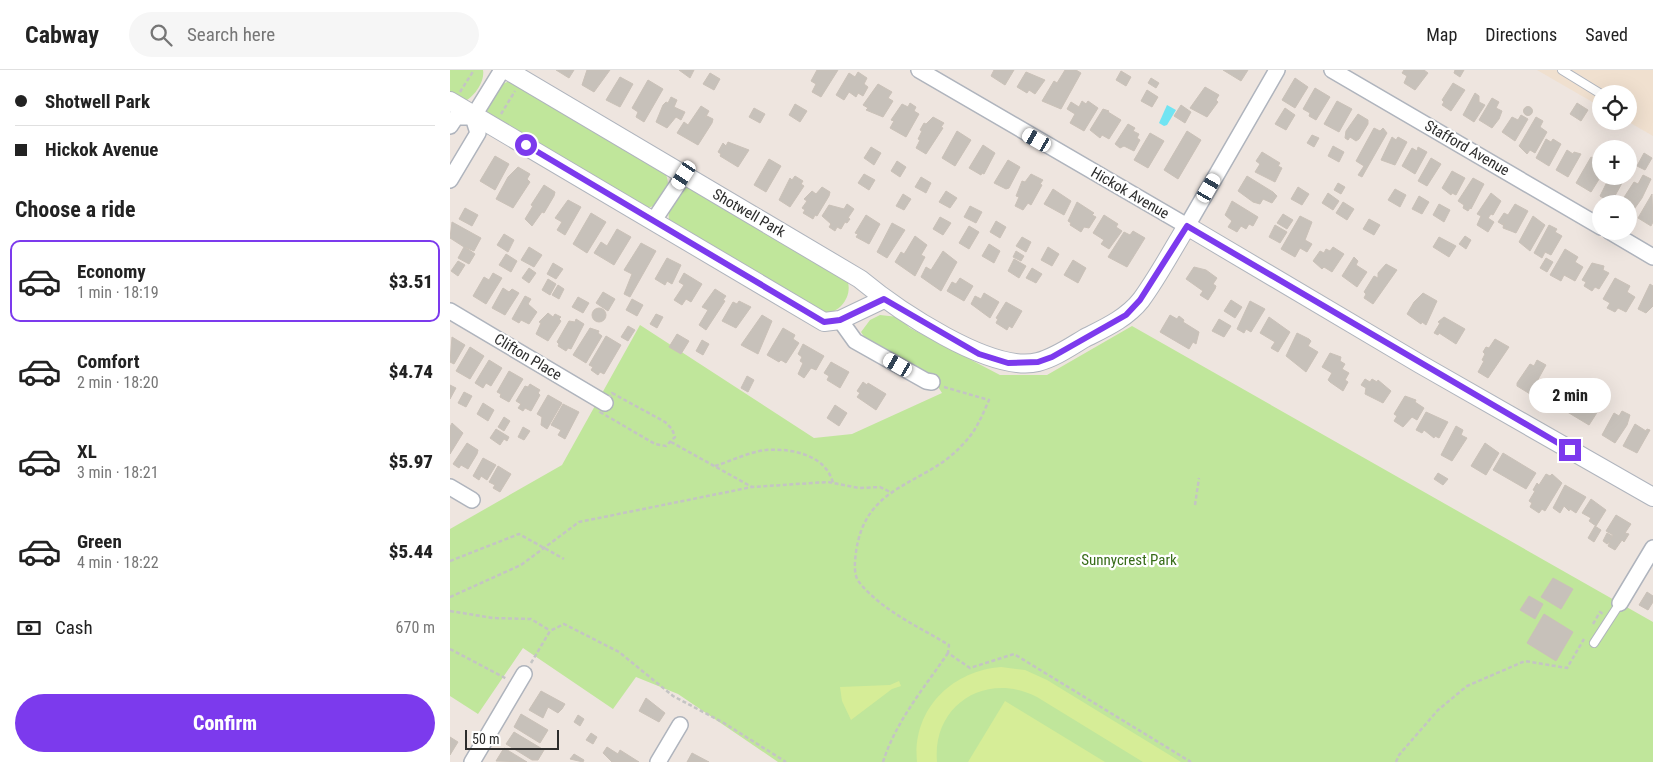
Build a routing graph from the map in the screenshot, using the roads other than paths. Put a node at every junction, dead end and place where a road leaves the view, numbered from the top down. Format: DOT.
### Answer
graph roads {
  1 [pos="502,70"];
  2 [pos="507,70"];
  3 [pos="919,70"];
  4 [pos="1277,70"];
  5 [pos="1332,70"];
  6 [pos="1562,70"];
  7 [pos="1592,88"];
  8 [pos="453,99"];
  9 [pos="474,116"];
  10 [pos="450,126"];
  11 [pos="684,175"];
  12 [pos="450,180"];
  13 [pos="654,220"];
  14 [pos="1592,222"];
  15 [pos="1187,226"];
  16 [pos="1624,240"];
  17 [pos="1653,257"];
  18 [pos="884,299"];
  19 [pos="450,311"];
  20 [pos="840,320"];
  21 [pos="932,382"];
  22 [pos="606,403"];
  23 [pos="450,488"];
  24 [pos="1653,497"];
  25 [pos="472,500"];
  26 [pos="1653,548"];
  27 [pos="1620,603"];
  28 [pos="1594,643"];
  29 [pos="526,671"];
  30 [pos="680,725"];
  31 [pos="472,762"];
  32 [pos="658,762"];
  1 -- 9 [label="street"];
  2 -- 11 [label="street, Shotwell Park"];
  3 -- 15 [label="street, Hickok Avenue"];
  4 -- 15 [label="street"];
  5 -- 14 [label="street, Stafford Avenue"];
  6 -- 7 [label="lane"];
  8 -- 9 [label="street"];
  9 -- 10 [label="street"];
  9 -- 12 [label="street"];
  9 -- 13 [label="street"];
  11 -- 13 [label="street"];
  11 -- 18 [label="street, Shotwell Park"];
  13 -- 20 [label="street"];
  15 -- 18 [label="street, Shotwell Park"];
  15 -- 24 [label="street, Hickok Avenue"];
  16 -- 17 [label="street"];
  18 -- 20 [label="street"];
  19 -- 22 [label="street, Clifton Place"];
  20 -- 21 [label="street"];
  23 -- 25 [label="street"];
  26 -- 27 [label="street"];
  27 -- 28 [label="lane"];
  29 -- 31 [label="street"];
  30 -- 32 [label="street"];
}
